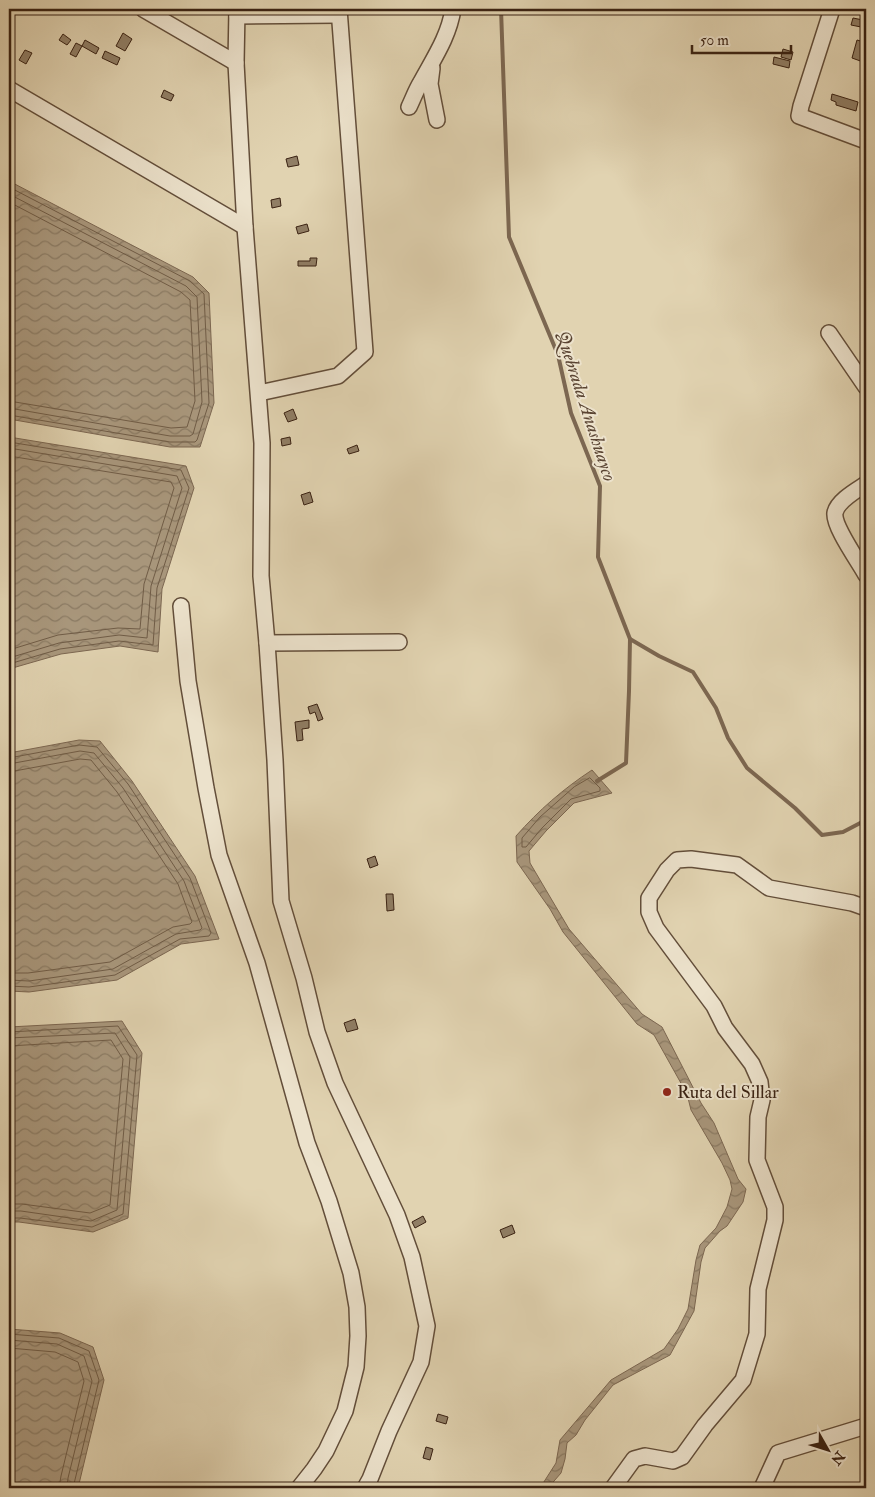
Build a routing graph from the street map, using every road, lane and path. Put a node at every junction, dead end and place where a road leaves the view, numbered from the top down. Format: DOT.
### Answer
graph roads {
  1 [pos="143,9"];
  2 [pos="453,9"];
  3 [pos="832,9"];
  4 [pos="237,12"];
  5 [pos="338,12"];
  6 [pos="236,63"];
  7 [pos="432,64"];
  8 [pos="9,88"];
  9 [pos="410,107"];
  10 [pos="437,120"];
  11 [pos="866,141"];
  12 [pos="244,227"];
  13 [pos="829,333"];
  14 [pos="866,387"];
  15 [pos="259,393"];
  16 [pos="866,484"];
  17 [pos="866,575"];
  18 [pos="181,606"];
  19 [pos="399,642"];
  20 [pos="267,644"];
  21 [pos="866,908"];
  22 [pos="866,1426"];
  23 [pos="300,1488"];
  24 [pos="365,1488"];
  25 [pos="613,1488"];
  26 [pos="762,1488"];
  1 -- 6 [label="street"];
  2 -- 7 [label="street"];
  3 -- 11 [label="street"];
  4 -- 5 [label="street"];
  4 -- 6 [label="street"];
  5 -- 15 [label="street"];
  6 -- 12 [label="street"];
  7 -- 9 [label="street"];
  7 -- 10 [label="street"];
  8 -- 12 [label="street"];
  12 -- 15 [label="street"];
  13 -- 14 [label="street"];
  15 -- 20 [label="street"];
  16 -- 17 [label="street"];
  18 -- 23 [label="street"];
  19 -- 20 [label="street"];
  20 -- 24 [label="street"];
  21 -- 25 [label="street"];
  22 -- 26 [label="street"];
}
